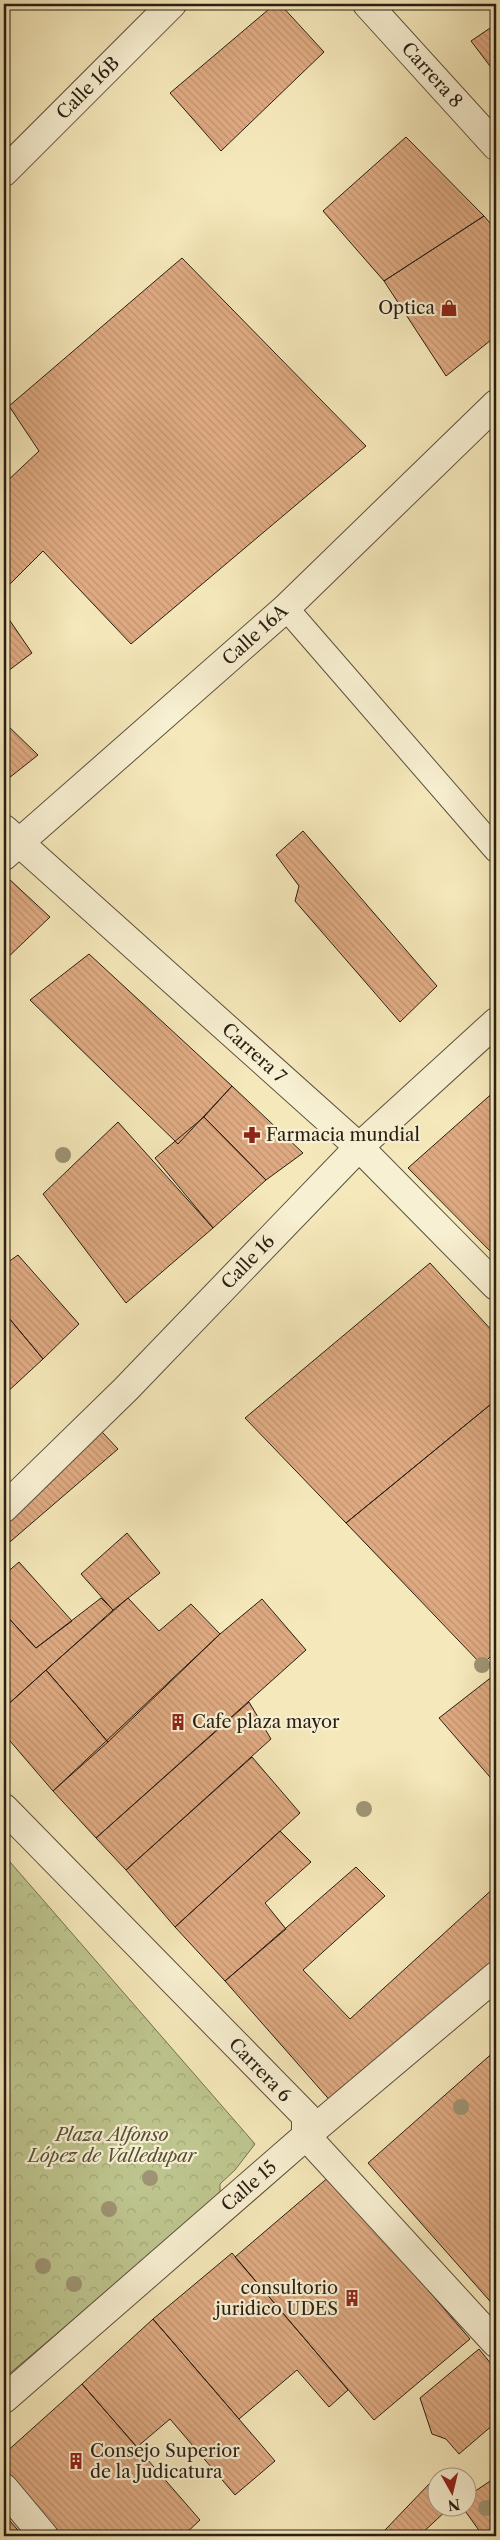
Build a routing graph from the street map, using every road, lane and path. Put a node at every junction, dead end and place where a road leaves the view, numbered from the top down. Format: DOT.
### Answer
graph roads {
  1 [pos="172,4"];
  2 [pos="367,4"];
  3 [pos="496,146"];
  4 [pos="4,172"];
  5 [pos="496,404"];
  6 [pos="286,608"];
  7 [pos="9,843"];
  8 [pos="496,850"];
  9 [pos="496,1022"];
  10 [pos="359,1147"];
  11 [pos="496,1286"];
  12 [pos="4,1508"];
  13 [pos="4,1808"];
  14 [pos="496,1976"];
  15 [pos="306,2136"];
  16 [pos="496,2343"];
  17 [pos="4,2399"];
  18 [pos="4,2488"];
  19 [pos="44,2536"];
  1 -- 4 [label="street, Calle 16B"];
  2 -- 3 [label="street, Carrera 8"];
  5 -- 6 [label="street, Calle 16A"];
  6 -- 7 [label="street, Calle 16A"];
  6 -- 8 [label="lane"];
  7 -- 10 [label="street, Carrera 7"];
  9 -- 10 [label="street, Calle 16"];
  10 -- 11 [label="street, Carrera 7"];
  10 -- 12 [label="street, Calle 16"];
  13 -- 15 [label="street, Carrera 6"];
  14 -- 15 [label="street, Calle 15"];
  15 -- 16 [label="street"];
  15 -- 17 [label="street, Calle 15"];
  18 -- 19 [label="street"];
}
